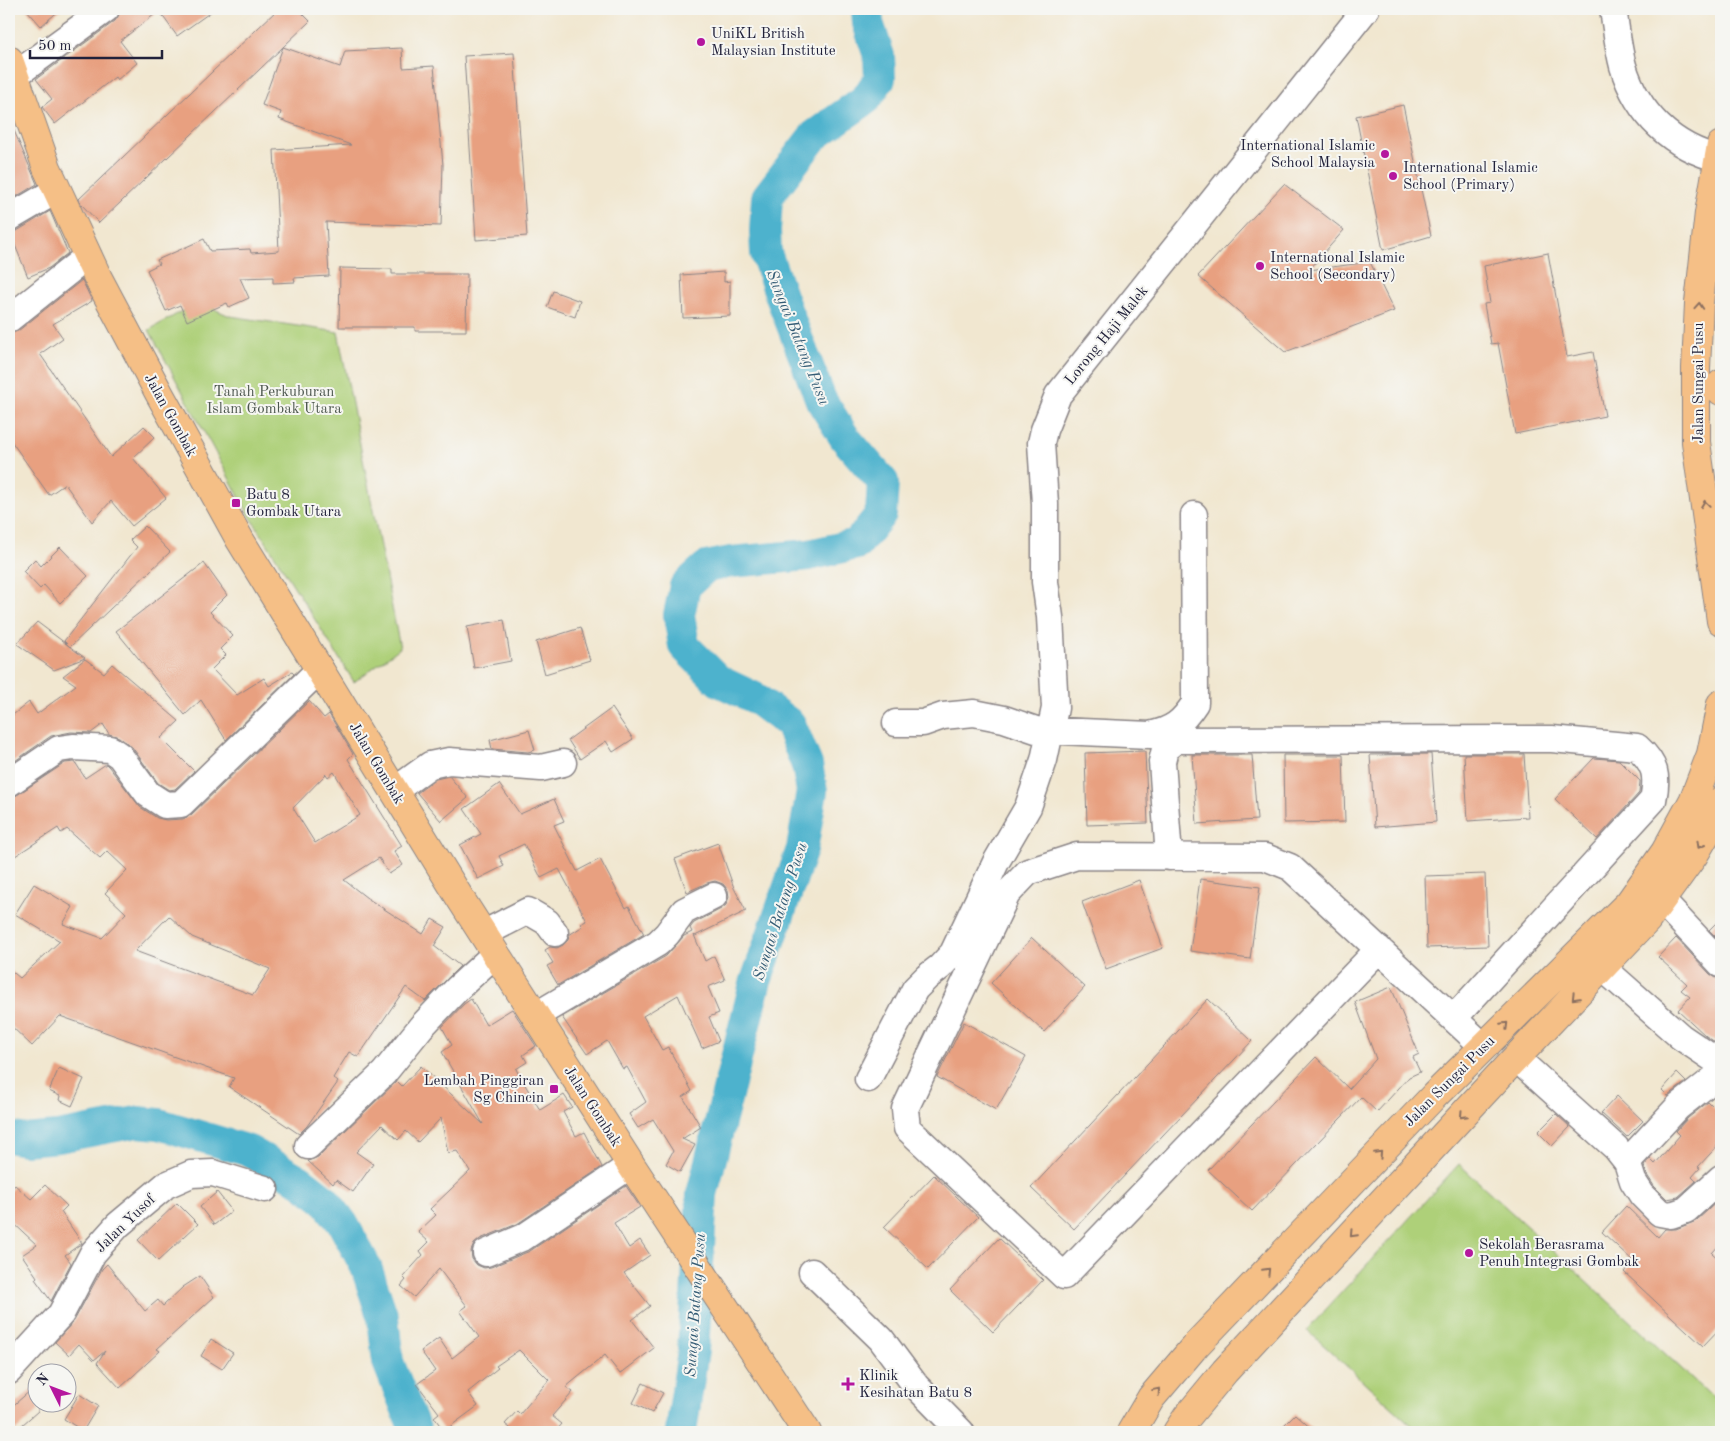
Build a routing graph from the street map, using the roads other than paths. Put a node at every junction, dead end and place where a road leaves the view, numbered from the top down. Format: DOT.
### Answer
graph roads {
  1 [pos="106,9"];
  2 [pos="1366,9"];
  3 [pos="1613,9"];
  4 [pos="12,68"];
  5 [pos="1720,154"];
  6 [pos="57,190"];
  7 [pos="9,218"];
  8 [pos="88,256"];
  9 [pos="9,319"];
  10 [pos="1721,384"];
  11 [pos="1721,392"];
  12 [pos="1194,515"];
  13 [pos="1721,622"];
  14 [pos="320,669"];
  15 [pos="1721,704"];
  16 [pos="896,723"];
  17 [pos="1049,731"];
  18 [pos="563,763"];
  19 [pos="9,783"];
  20 [pos="394,791"];
  21 [pos="1721,801"];
  22 [pos="1169,857"];
  23 [pos="714,896"];
  24 [pos="1661,900"];
  25 [pos="555,933"];
  26 [pos="489,944"];
  27 [pos="1380,949"];
  28 [pos="1721,964"];
  29 [pos="1603,968"];
  30 [pos="535,1016"];
  31 [pos="1454,1018"];
  32 [pos="1483,1046"];
  33 [pos="1516,1058"];
  34 [pos="1721,1064"];
  35 [pos="1721,1073"];
  36 [pos="868,1080"];
  37 [pos="308,1146"];
  38 [pos="1627,1162"];
  39 [pos="631,1165"];
  40 [pos="1721,1178"];
  41 [pos="265,1189"];
  42 [pos="486,1253"];
  43 [pos="812,1272"];
  44 [pos="9,1371"];
  45 [pos="807,1432"];
  46 [pos="961,1432"];
  47 [pos="1131,1432"];
  48 [pos="1177,1432"];
  1 -- 4 [label="street"];
  2 -- 17 [label="street, Lorong Haji Malek"];
  3 -- 5 [label="street"];
  4 -- 6 [label="main road, Jalan Gombak"];
  13 -- 5 [label="main road, Jalan Sungai Pusu, one-way"];
  6 -- 7 [label="street"];
  6 -- 8 [label="main road, Jalan Gombak"];
  8 -- 9 [label="street"];
  8 -- 14 [label="main road, Jalan Gombak"];
  10 -- 11 [label="main road, Jalan Sungai Pusu"];
  12 -- 17 [label="street"];
  14 -- 19 [label="street"];
  14 -- 20 [label="main road, Jalan Gombak"];
  32 -- 15 [label="main road, Jalan Sungai Pusu, one-way"];
  16 -- 17 [label="street"];
  17 -- 36 [label="street, Lorong Haji Malek"];
  18 -- 20 [label="street"];
  20 -- 26 [label="main road, Jalan Gombak"];
  21 -- 24 [label="main road, Jalan Sungai Pusu, one-way"];
  22 -- 27 [label="street"];
  22 -- 27 [label="street"];
  22 -- 31 [label="street"];
  23 -- 30 [label="street"];
  24 -- 28 [label="street"];
  24 -- 29 [label="main road, Jalan Sungai Pusu"];
  25 -- 26 [label="street"];
  26 -- 30 [label="main road, Jalan Gombak"];
  26 -- 37 [label="street"];
  27 -- 31 [label="street"];
  29 -- 33 [label="main road, Jalan Sungai Pusu, one-way"];
  29 -- 34 [label="street"];
  30 -- 39 [label="main road, Jalan Gombak"];
  31 -- 32 [label="street"];
  47 -- 32 [label="main road, Jalan Sungai Pusu, one-way"];
  33 -- 38 [label="street"];
  33 -- 48 [label="main road, Jalan Sungai Pusu, one-way"];
  35 -- 38 [label="street"];
  38 -- 40 [label="street"];
  39 -- 42 [label="street"];
  39 -- 45 [label="main road, Jalan Gombak"];
  41 -- 44 [label="street, Jalan Yusof"];
  43 -- 46 [label="street"];
}
